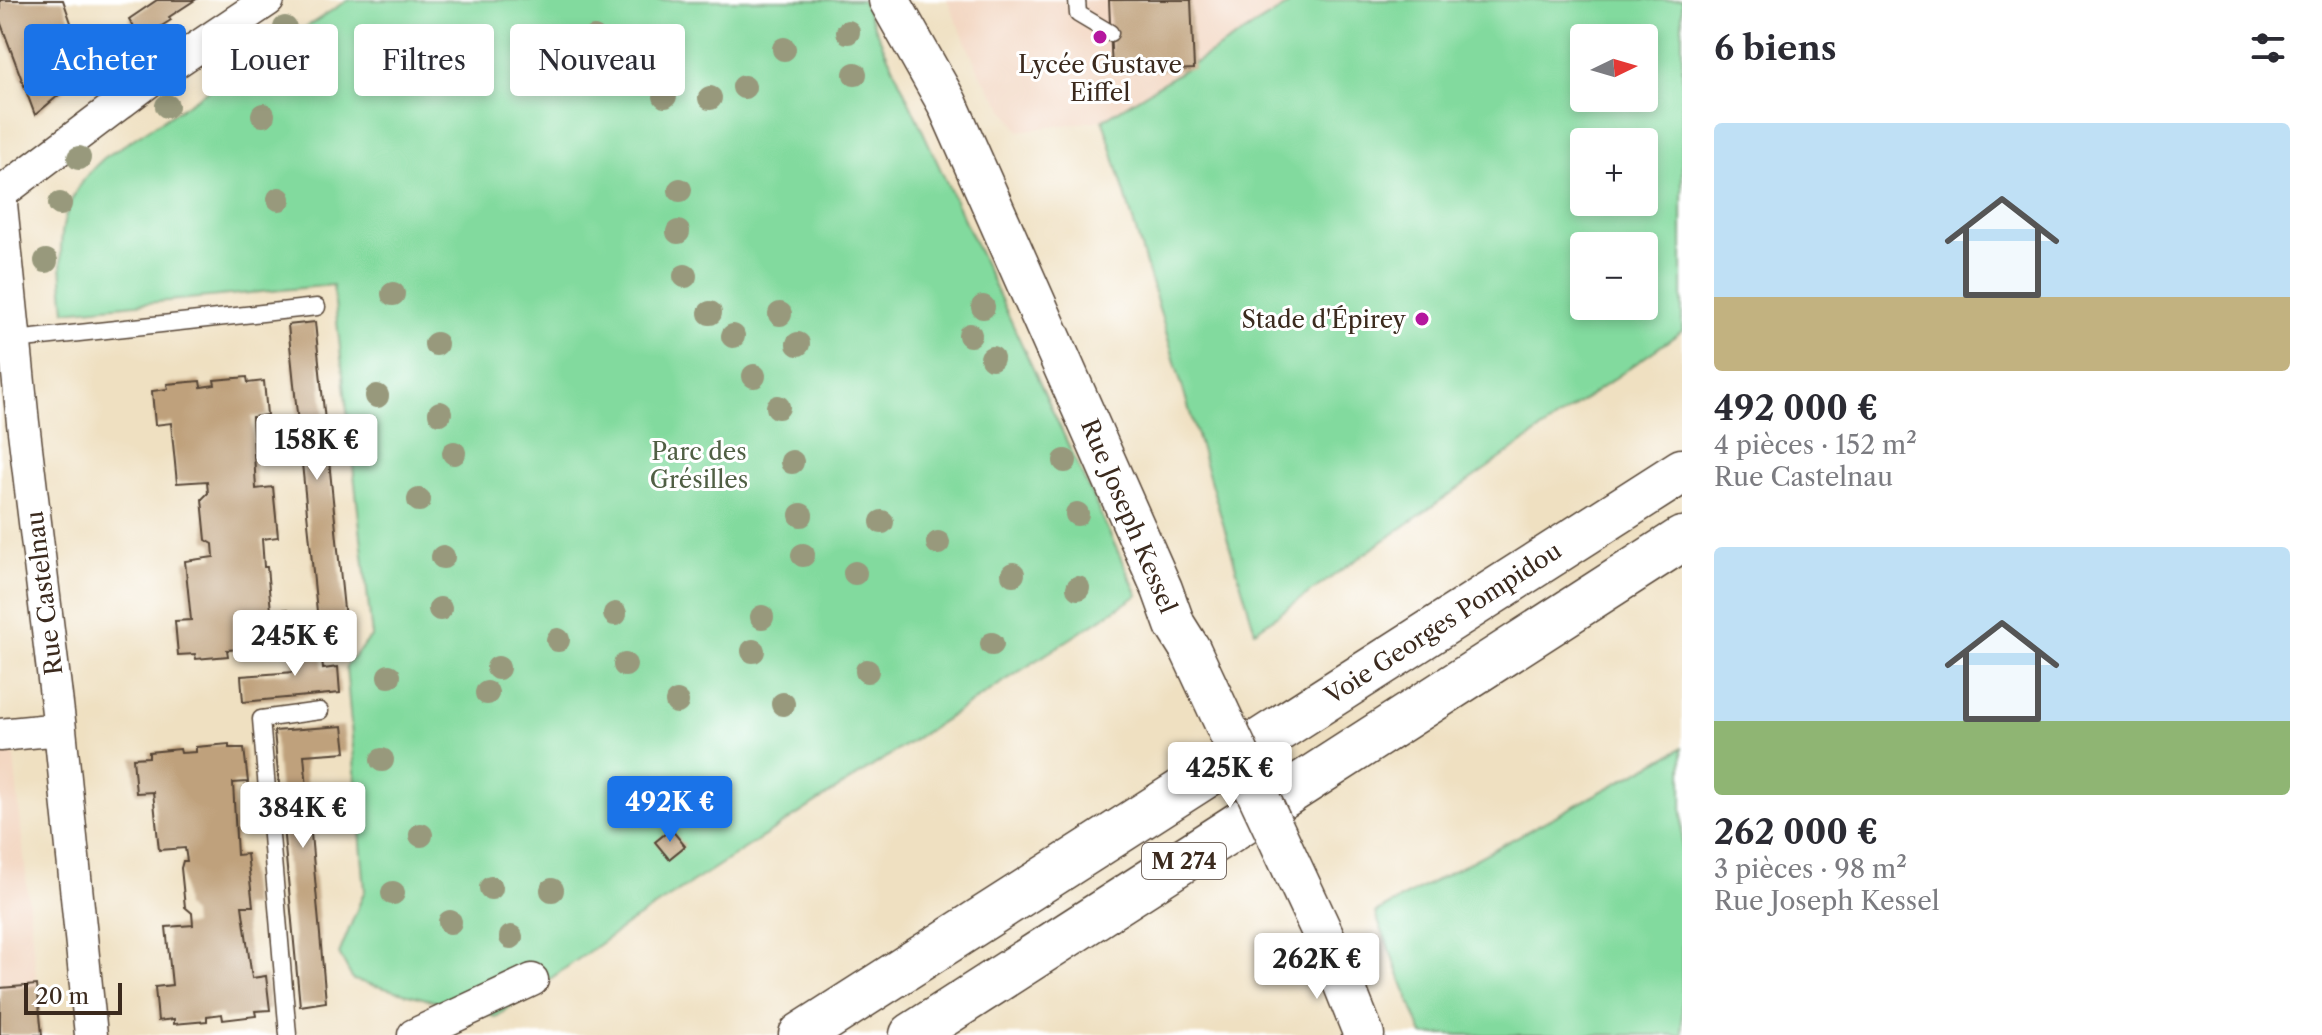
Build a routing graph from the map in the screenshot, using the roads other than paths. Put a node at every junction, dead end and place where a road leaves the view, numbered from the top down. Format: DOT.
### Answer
graph roads {
  1 [pos="268,0"];
  2 [pos="889,0"];
  3 [pos="1077,0"];
  4 [pos="1110,33"];
  5 [pos="4,265"];
  6 [pos="317,307"];
  7 [pos="15,340"];
  8 [pos="1682,471"];
  9 [pos="1682,539"];
  10 [pos="1682,576"];
  11 [pos="320,711"];
  12 [pos="1409,717"];
  13 [pos="60,729"];
  14 [pos="0,735"];
  15 [pos="532,980"];
  16 [pos="91,1035"];
  17 [pos="288,1035"];
  18 [pos="414,1035"];
  19 [pos="801,1035"];
  20 [pos="912,1035"];
  21 [pos="1364,1035"];
  1 -- 5 [label="street, Rue Castelnau"];
  2 -- 21 [label="street, Rue Joseph Kessel, bridge"];
  3 -- 4 [label="lane"];
  5 -- 7 [label="street, Rue Castelnau"];
  6 -- 7 [label="lane"];
  7 -- 13 [label="street, Rue Castelnau"];
  8 -- 19 [label="highway, Voie Georges Pompidou / M 274"];
  9 -- 12 [label="highway, M 274"];
  10 -- 12 [label="highway"];
  11 -- 17 [label="lane"];
  12 -- 20 [label="highway, M 274"];
  13 -- 14 [label="street"];
  13 -- 16 [label="street, Rue Castelnau"];
  15 -- 18 [label="street"];
}
